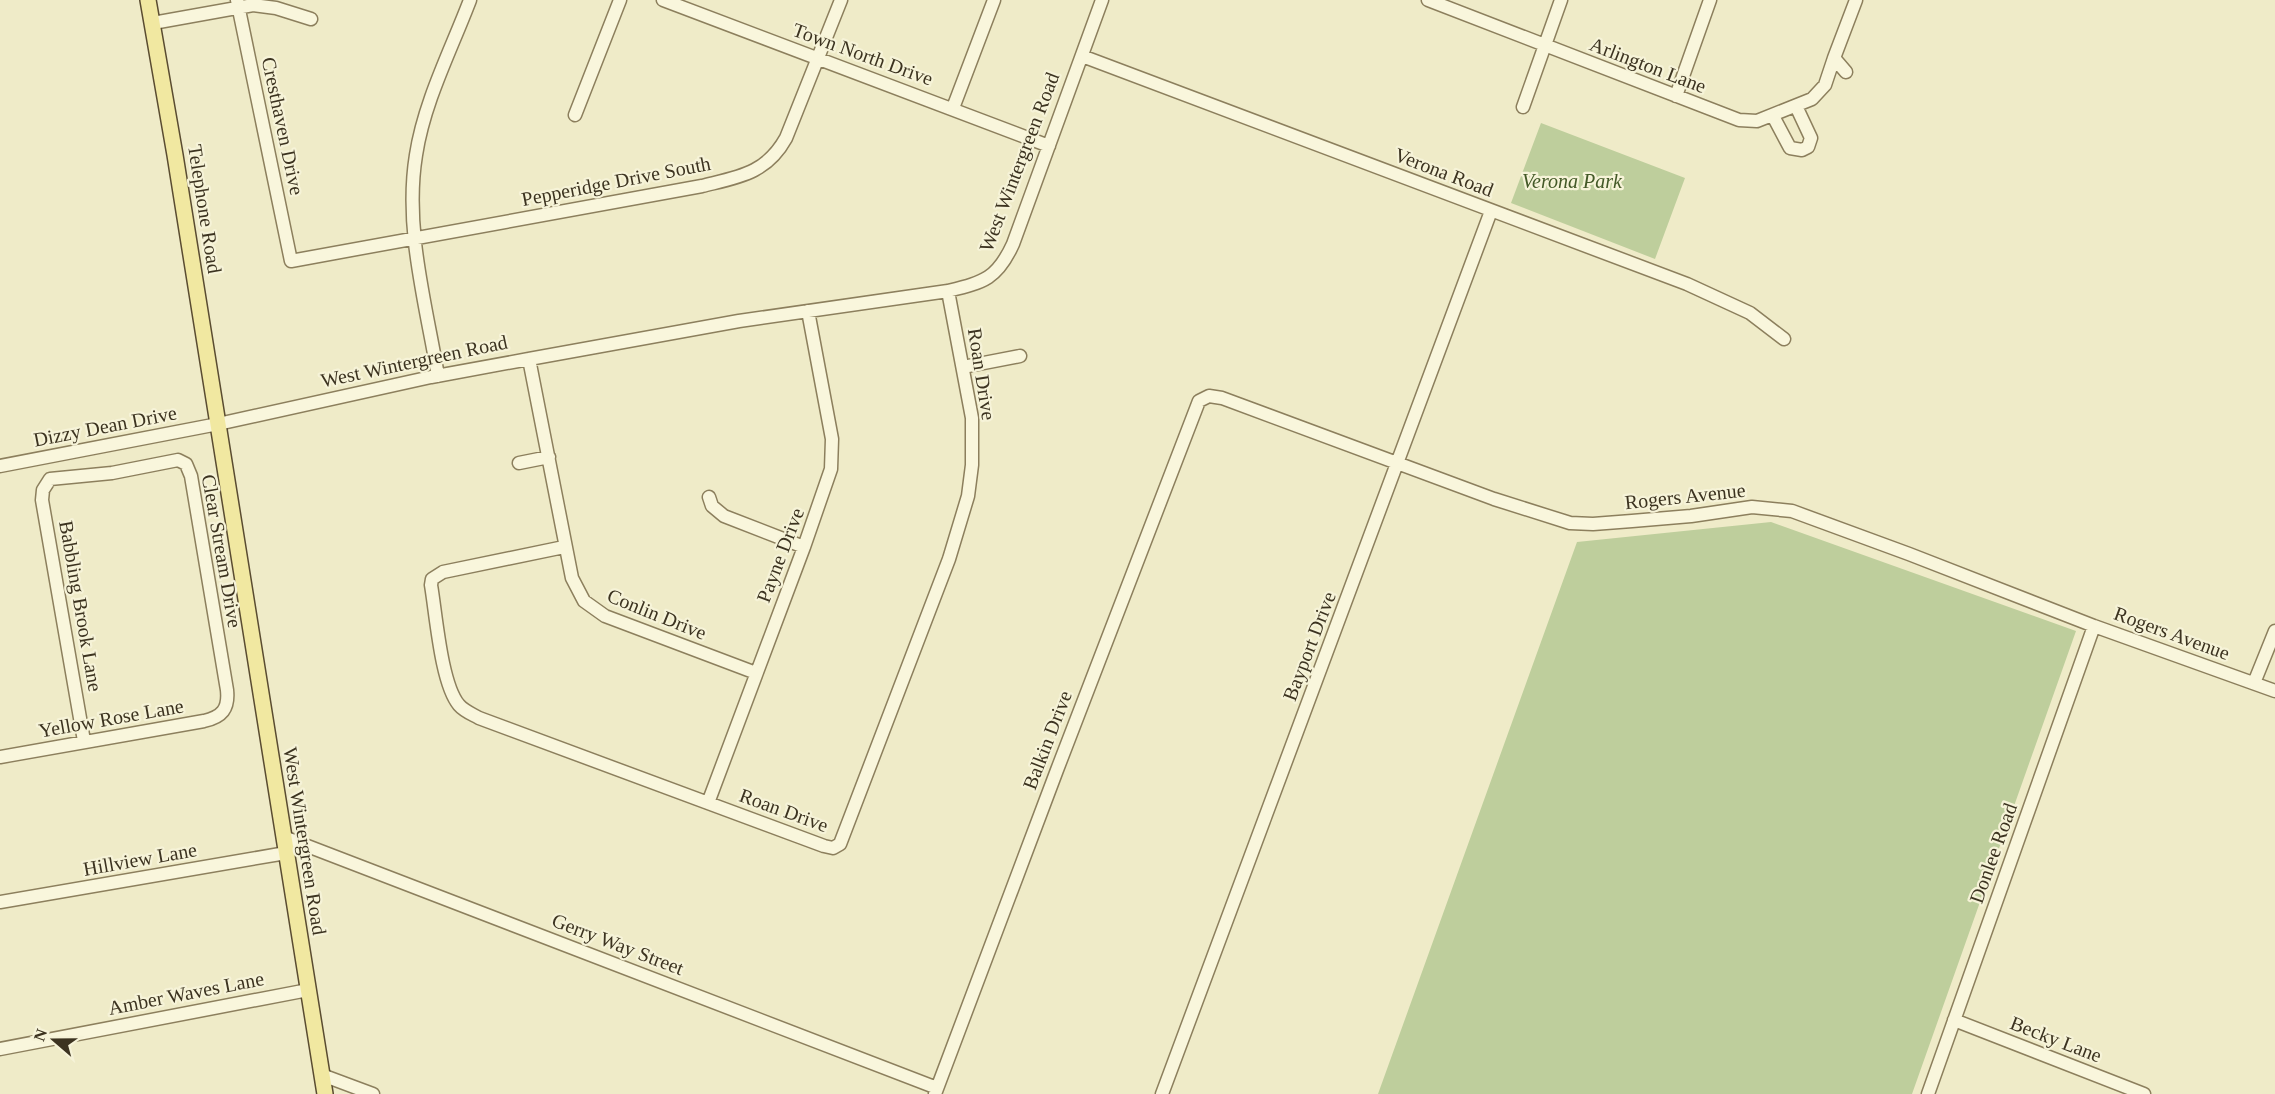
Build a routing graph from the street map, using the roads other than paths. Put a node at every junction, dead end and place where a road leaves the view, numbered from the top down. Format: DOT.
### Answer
graph roads {
  1 [pos="148,0"];
  2 [pos="470,0"];
  3 [pos="620,0"];
  4 [pos="663,0"];
  5 [pos="841,0"];
  6 [pos="994,0"];
  7 [pos="1102,0"];
  8 [pos="1428,0"];
  9 [pos="1561,0"];
  10 [pos="1710,0"];
  11 [pos="1855,2"];
  12 [pos="237,3"];
  13 [pos="311,19"];
  14 [pos="153,23"];
  15 [pos="1544,45"];
  16 [pos="1082,56"];
  17 [pos="818,58"];
  18 [pos="1834,58"];
  19 [pos="1846,72"];
  20 [pos="1676,96"];
  21 [pos="1796,106"];
  22 [pos="1523,107"];
  23 [pos="953,108"];
  24 [pos="575,115"];
  25 [pos="1773,116"];
  26 [pos="1049,146"];
  27 [pos="1491,211"];
  28 [pos="415,240"];
  29 [pos="291,261"];
  30 [pos="948,291"];
  31 [pos="808,312"];
  32 [pos="1784,339"];
  33 [pos="1020,356"];
  34 [pos="529,358"];
  35 [pos="963,367"];
  36 [pos="438,376"];
  37 [pos="1199,401"];
  38 [pos="218,424"];
  39 [pos="549,457"];
  40 [pos="1399,462"];
  41 [pos="519,464"];
  42 [pos="0,466"];
  43 [pos="50,479"];
  44 [pos="709,497"];
  45 [pos="564,547"];
  46 [pos="804,547"];
  47 [pos="2094,626"];
  48 [pos="2275,631"];
  49 [pos="756,673"];
  50 [pos="2254,683"];
  51 [pos="2275,691"];
  52 [pos="225,710"];
  53 [pos="84,741"];
  54 [pos="0,757"];
  55 [pos="708,803"];
  56 [pos="284,837"];
  57 [pos="286,853"];
  58 [pos="0,902"];
  59 [pos="308,990"];
  60 [pos="1954,1020"];
  61 [pos="0,1049"];
  62 [pos="322,1075"];
  63 [pos="936,1091"];
  64 [pos="325,1094"];
  65 [pos="373,1094"];
  66 [pos="1162,1094"];
  67 [pos="1928,1094"];
  68 [pos="2144,1094"];
  1 -- 14 [label="main road, Telephone Road"];
  2 -- 28 [label="street"];
  3 -- 24 [label="street"];
  4 -- 17 [label="street, Town North Drive"];
  5 -- 17 [label="street, Pepperidge Drive South"];
  6 -- 23 [label="street"];
  7 -- 16 [label="street, West Wintergreen Road"];
  8 -- 15 [label="street, Arlington Lane"];
  9 -- 15 [label="street"];
  10 -- 20 [label="street"];
  11 -- 18 [label="street, Arlington Lane"];
  12 -- 13 [label="street"];
  12 -- 14 [label="street"];
  12 -- 29 [label="street, Cresthaven Drive"];
  14 -- 38 [label="main road, Telephone Road"];
  15 -- 20 [label="street, Arlington Lane"];
  15 -- 22 [label="street"];
  16 -- 26 [label="street, West Wintergreen Road"];
  16 -- 27 [label="street, Verona Road"];
  17 -- 23 [label="street, Town North Drive"];
  17 -- 28 [label="street, Pepperidge Drive South"];
  18 -- 19 [label="street"];
  18 -- 21 [label="street, Arlington Lane"];
  20 -- 25 [label="street, Arlington Lane"];
  21 -- 25 [label="street, Arlington Lane"];
  21 -- 25 [label="street"];
  23 -- 26 [label="street, Town North Drive"];
  26 -- 30 [label="street, West Wintergreen Road"];
  27 -- 32 [label="street, Verona Road"];
  27 -- 40 [label="street, Bayport Drive"];
  28 -- 29 [label="street, Pepperidge Drive South"];
  28 -- 36 [label="street"];
  30 -- 31 [label="street, West Wintergreen Road"];
  30 -- 35 [label="street, Roan Drive"];
  31 -- 34 [label="street, West Wintergreen Road"];
  31 -- 46 [label="street, Payne Drive"];
  33 -- 35 [label="street"];
  34 -- 36 [label="street, West Wintergreen Road"];
  34 -- 39 [label="street, Conlin Drive"];
  35 -- 55 [label="street, Roan Drive"];
  36 -- 38 [label="street, West Wintergreen Road"];
  37 -- 40 [label="street, Rogers Avenue"];
  37 -- 63 [label="street, Balkin Drive"];
  38 -- 42 [label="street, Dizzy Dean Drive"];
  38 -- 56 [label="main road, West Wintergreen Road"];
  39 -- 41 [label="street"];
  39 -- 45 [label="street, Conlin Drive"];
  40 -- 47 [label="street, Rogers Avenue"];
  40 -- 66 [label="street, Bayport Drive"];
  43 -- 52 [label="street, Clear Stream Drive"];
  43 -- 53 [label="street, Babbling Brook Lane"];
  44 -- 46 [label="street"];
  45 -- 49 [label="street, Conlin Drive"];
  45 -- 55 [label="street, Roan Drive"];
  46 -- 49 [label="street, Payne Drive"];
  47 -- 50 [label="street, Rogers Avenue"];
  47 -- 60 [label="street, Donlee Road"];
  48 -- 50 [label="street"];
  49 -- 55 [label="street, Payne Drive"];
  50 -- 51 [label="street, Rogers Avenue"];
  52 -- 53 [label="street, Yellow Rose Lane"];
  53 -- 54 [label="street, Yellow Rose Lane"];
  56 -- 57 [label="main road, West Wintergreen Road"];
  56 -- 63 [label="street, Gerry Way Street"];
  57 -- 58 [label="street, Hillview Lane"];
  57 -- 59 [label="main road, West Wintergreen Road"];
  59 -- 61 [label="street, Amber Waves Lane"];
  59 -- 62 [label="main road, West Wintergreen Road"];
  60 -- 67 [label="street, Donlee Road"];
  60 -- 68 [label="street, Becky Lane"];
  62 -- 64 [label="main road, West Wintergreen Road"];
  62 -- 65 [label="street"];
}
